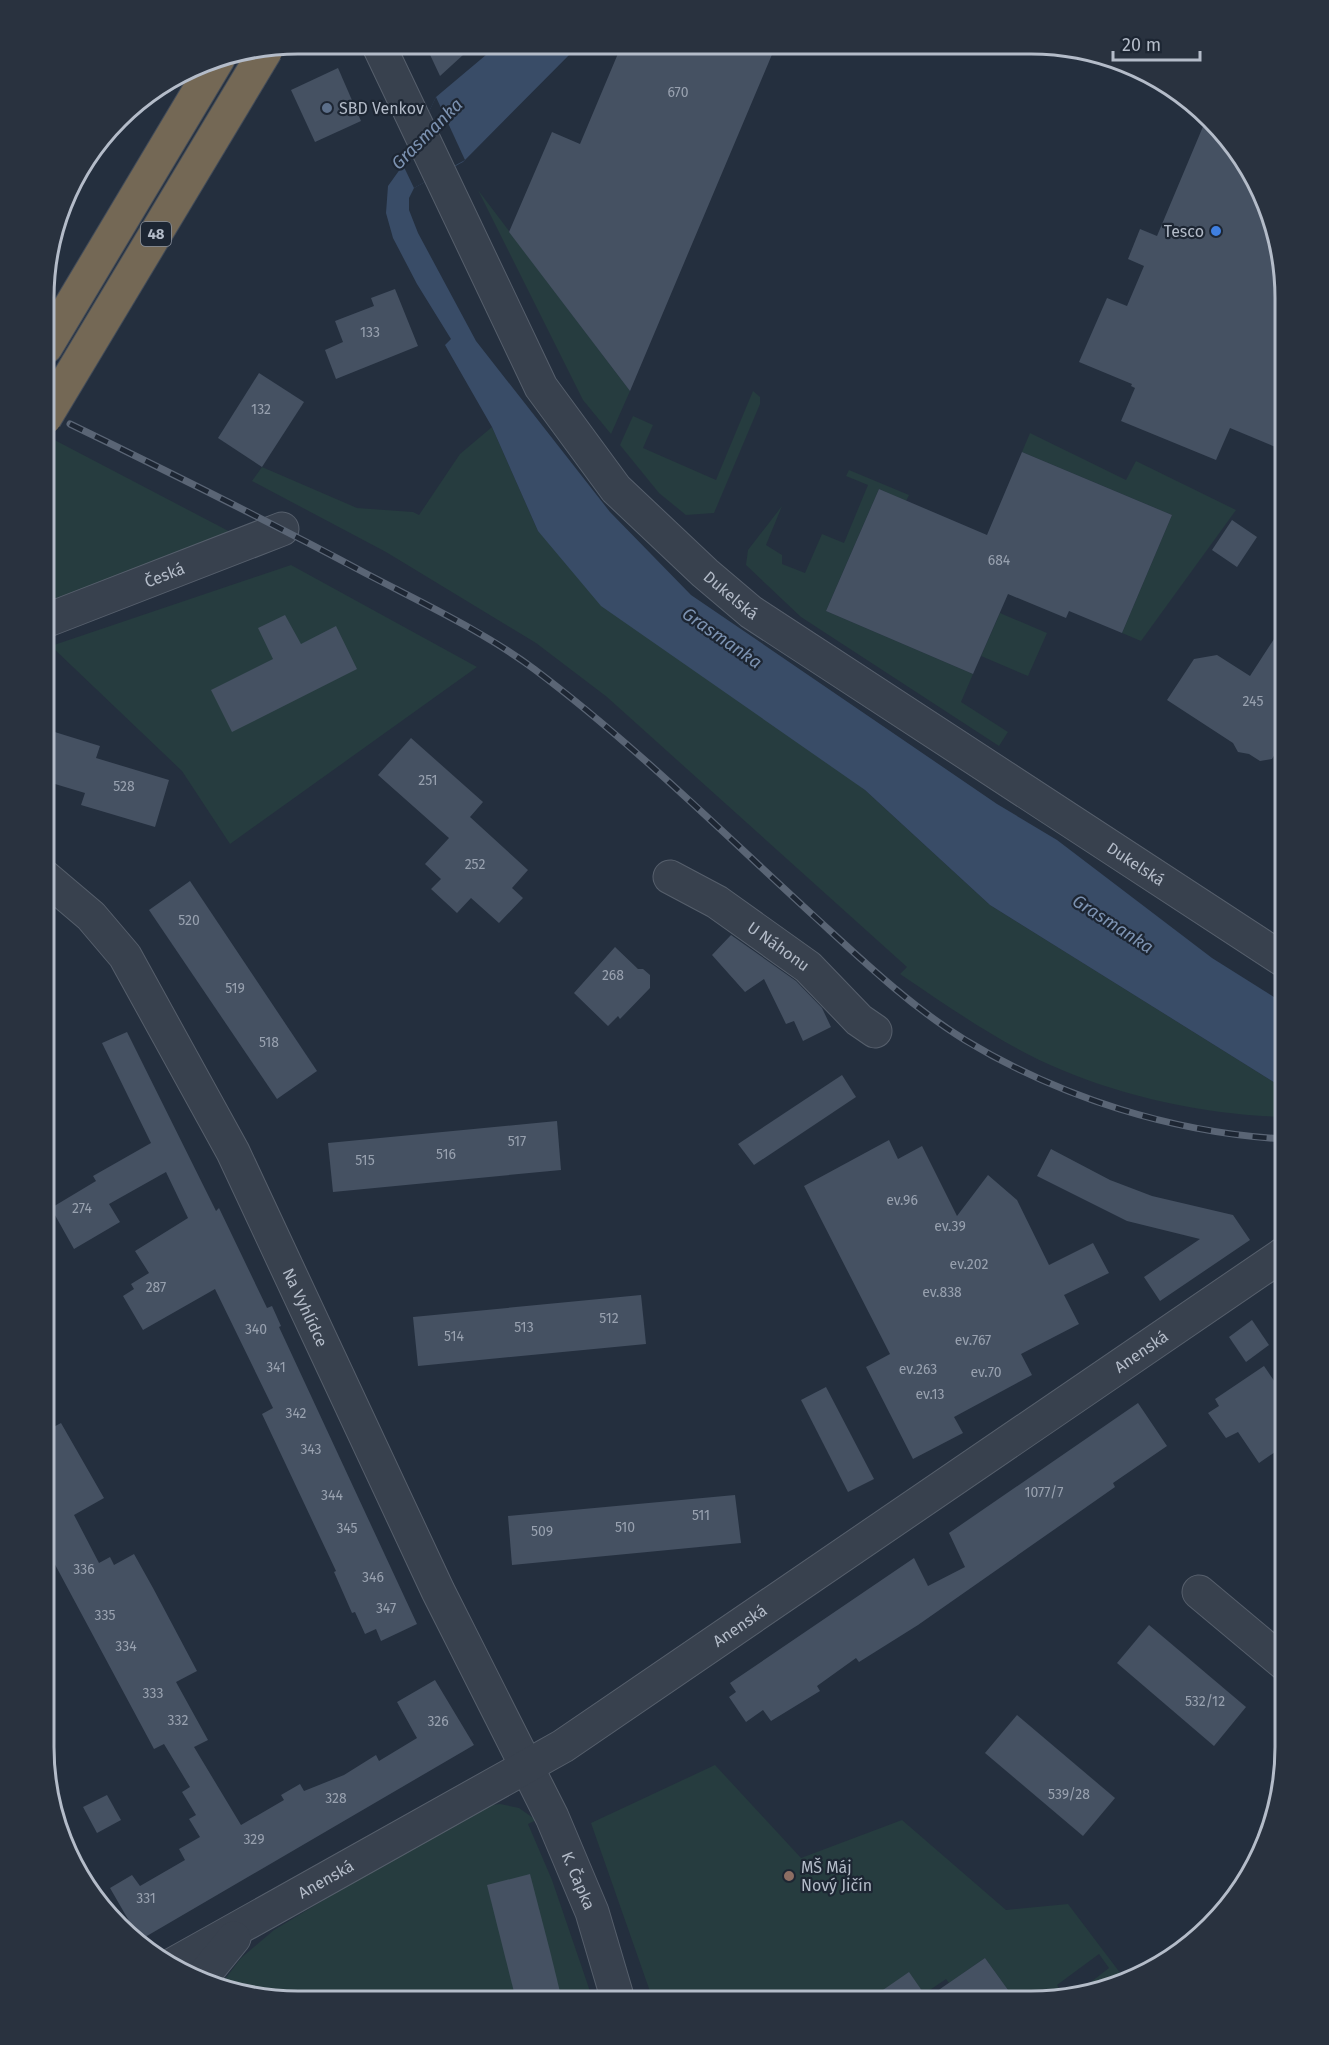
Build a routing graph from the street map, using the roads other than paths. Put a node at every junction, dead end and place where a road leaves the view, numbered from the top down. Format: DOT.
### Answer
graph roads {
  1 [pos="383,54"];
  2 [pos="262,57"];
  3 [pos="211,71"];
  4 [pos="54,332"];
  5 [pos="54,403"];
  6 [pos="282,529"];
  7 [pos="54,618"];
  8 [pos="670,877"];
  9 [pos="54,885"];
  10 [pos="1275,954"];
  11 [pos="875,1031"];
  12 [pos="1275,1259"];
  13 [pos="1198,1592"];
  14 [pos="1275,1656"];
  15 [pos="526,1767"];
  16 [pos="262,1915"];
  17 [pos="180,1960"];
  18 [pos="205,1972"];
  19 [pos="615,1991"];
  1 -- 10 [label="street, Dukelská"];
  2 -- 5 [label="highway, 48, bridge"];
  3 -- 4 [label="highway, 48"];
  6 -- 7 [label="street, Česká"];
  8 -- 11 [label="street, U Náhonu"];
  9 -- 15 [label="street, Na Vyhlídce"];
  12 -- 15 [label="street, Anenská"];
  13 -- 14 [label="street"];
  15 -- 16 [label="street, Anenská"];
  15 -- 19 [label="street, K. Čapka"];
  16 -- 17 [label="street, Anenská"];
  16 -- 18 [label="street"];
}
